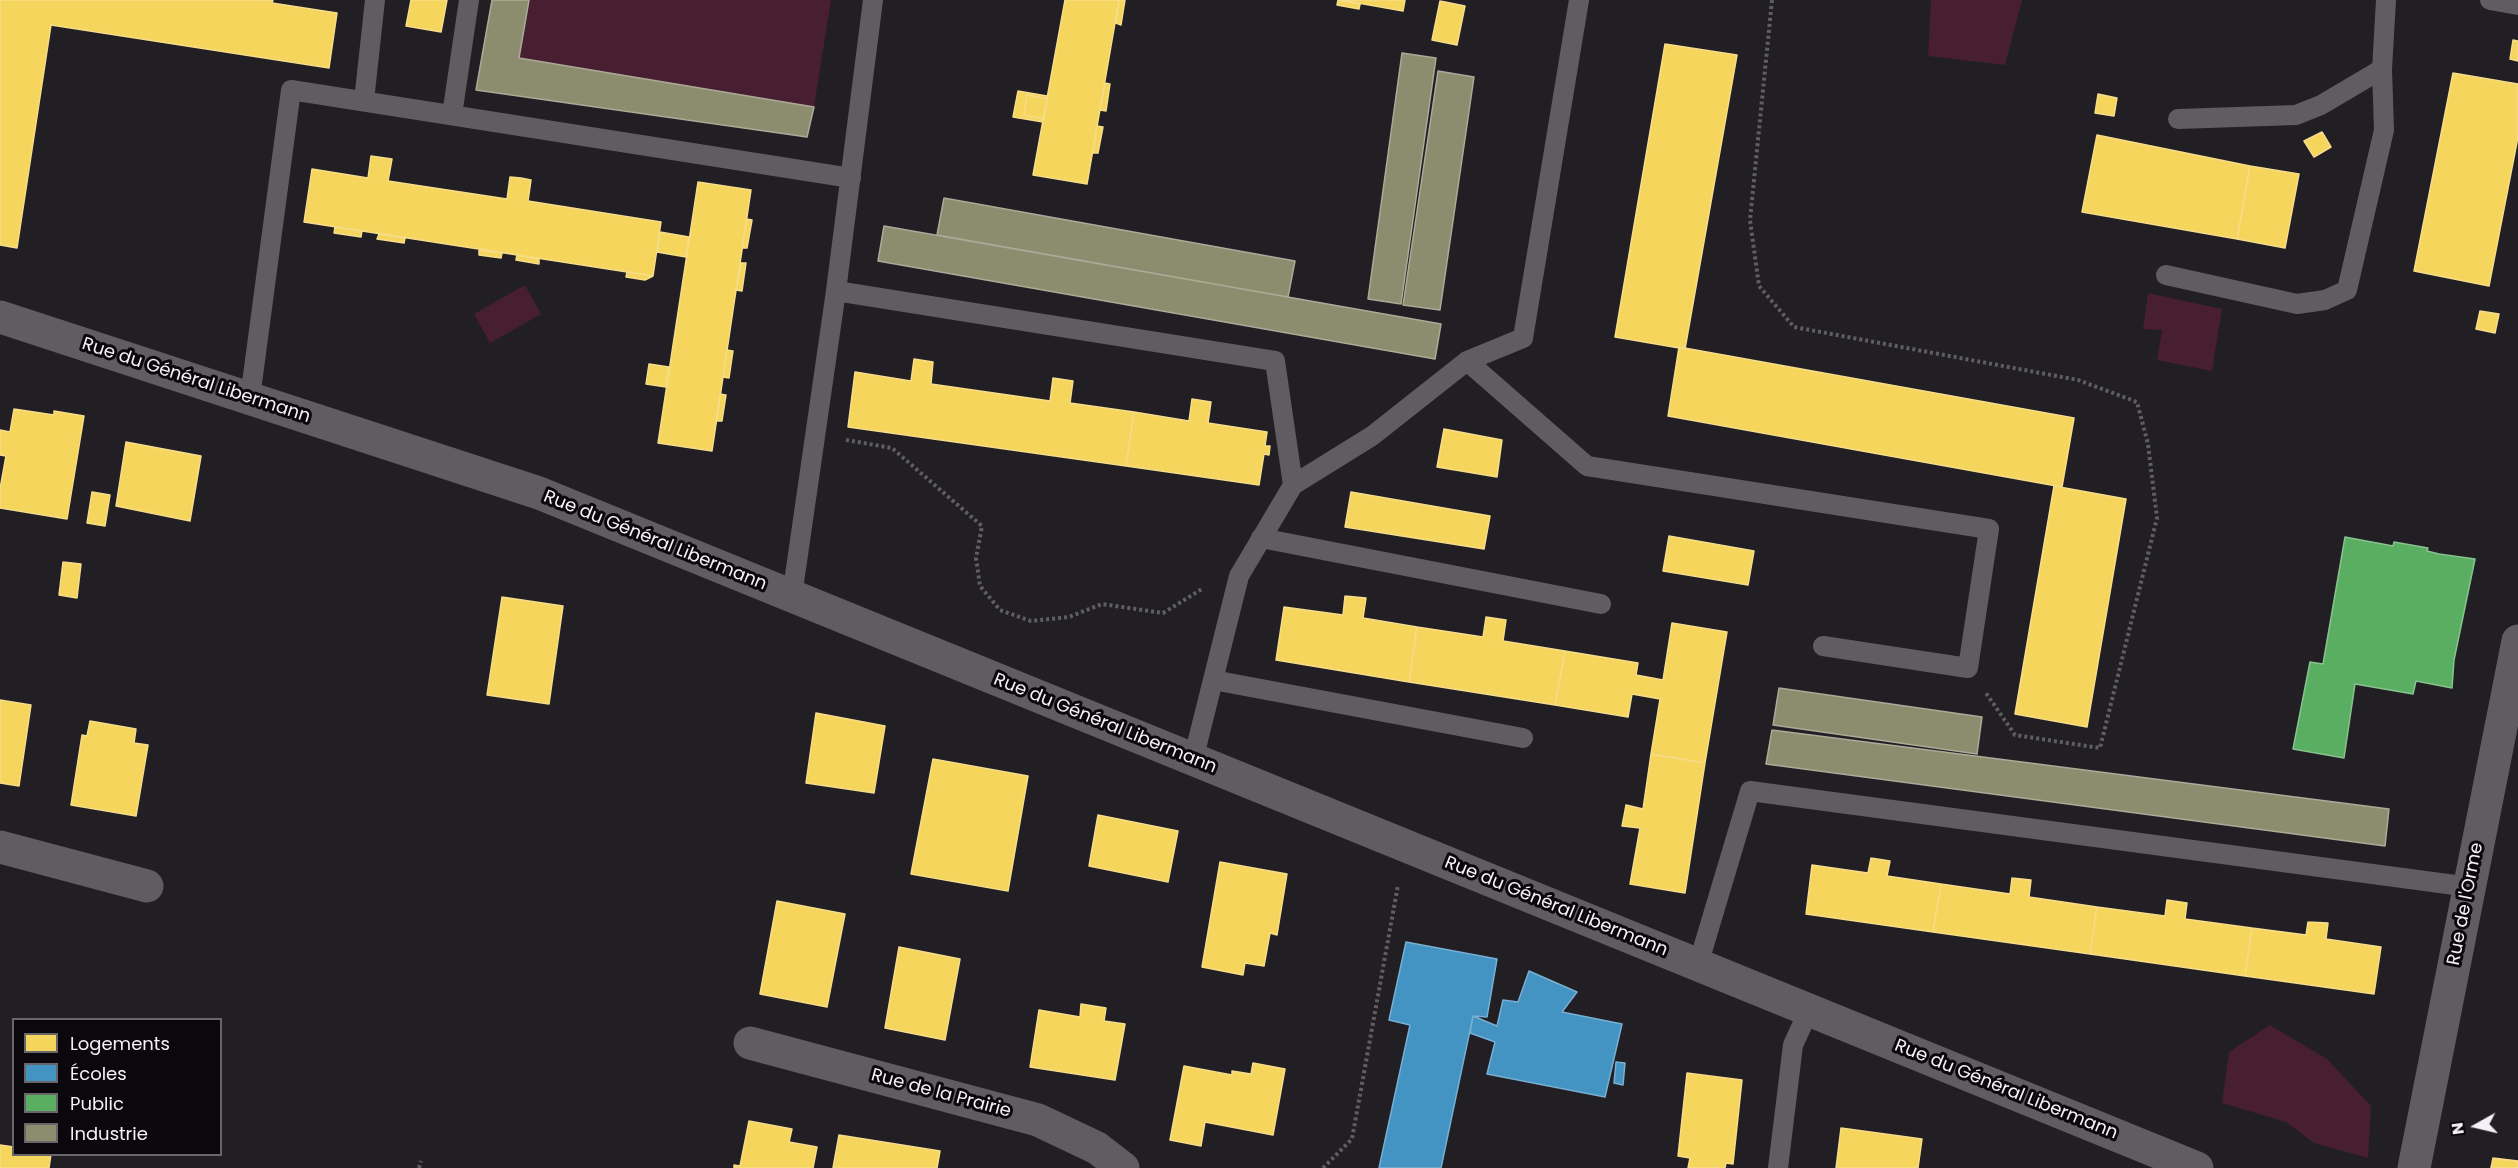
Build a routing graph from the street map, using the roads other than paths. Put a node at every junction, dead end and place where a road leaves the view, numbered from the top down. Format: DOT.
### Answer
graph roads {
  1 [pos="375,0"];
  2 [pos="469,0"];
  3 [pos="873,0"];
  4 [pos="1579,0"];
  5 [pos="2386,0"];
  6 [pos="2490,0"];
  7 [pos="2518,5"];
  8 [pos="2382,69"];
  9 [pos="364,101"];
  10 [pos="452,115"];
  11 [pos="2178,119"];
  12 [pos="851,178"];
  13 [pos="2166,275"];
  14 [pos="836,291"];
  15 [pos="0,317"];
  16 [pos="1467,361"];
  17 [pos="250,399"];
  18 [pos="1293,485"];
  19 [pos="1262,538"];
  20 [pos="792,596"];
  21 [pos="1601,604"];
  22 [pos="2518,641"];
  23 [pos="1823,646"];
  24 [pos="1213,680"];
  25 [pos="1523,738"];
  26 [pos="1192,760"];
  27 [pos="0,847"];
  28 [pos="147,886"];
  29 [pos="2470,887"];
  30 [pos="1698,965"];
  31 [pos="1809,1010"];
  32 [pos="750,1043"];
  33 [pos="1123,1168"];
  34 [pos="1778,1168"];
  35 [pos="2197,1168"];
  36 [pos="2414,1168"];
  1 -- 9 [label="lane"];
  2 -- 10 [label="lane"];
  3 -- 12 [label="lane"];
  4 -- 16 [label="lane"];
  5 -- 8 [label="lane"];
  6 -- 7 [label="lane"];
  8 -- 11 [label="lane"];
  8 -- 13 [label="lane"];
  9 -- 10 [label="lane"];
  9 -- 17 [label="lane"];
  10 -- 12 [label="lane"];
  12 -- 14 [label="lane"];
  14 -- 18 [label="lane"];
  14 -- 20 [label="lane"];
  15 -- 17 [label="street, Rue du Général Libermann"];
  16 -- 18 [label="lane"];
  16 -- 23 [label="lane"];
  17 -- 20 [label="street, Rue du Général Libermann"];
  18 -- 19 [label="lane"];
  19 -- 21 [label="lane"];
  19 -- 24 [label="lane"];
  20 -- 26 [label="street, Rue du Général Libermann"];
  22 -- 29 [label="street, Rue de l'Orme"];
  24 -- 25 [label="lane"];
  24 -- 26 [label="lane"];
  26 -- 30 [label="street, Rue du Général Libermann"];
  27 -- 28 [label="street"];
  29 -- 30 [label="lane"];
  29 -- 36 [label="street, Rue de l'Orme"];
  30 -- 31 [label="street, Rue du Général Libermann"];
  31 -- 34 [label="lane"];
  31 -- 35 [label="street, Rue du Général Libermann"];
  32 -- 33 [label="street, Rue de la Prairie"];
}
